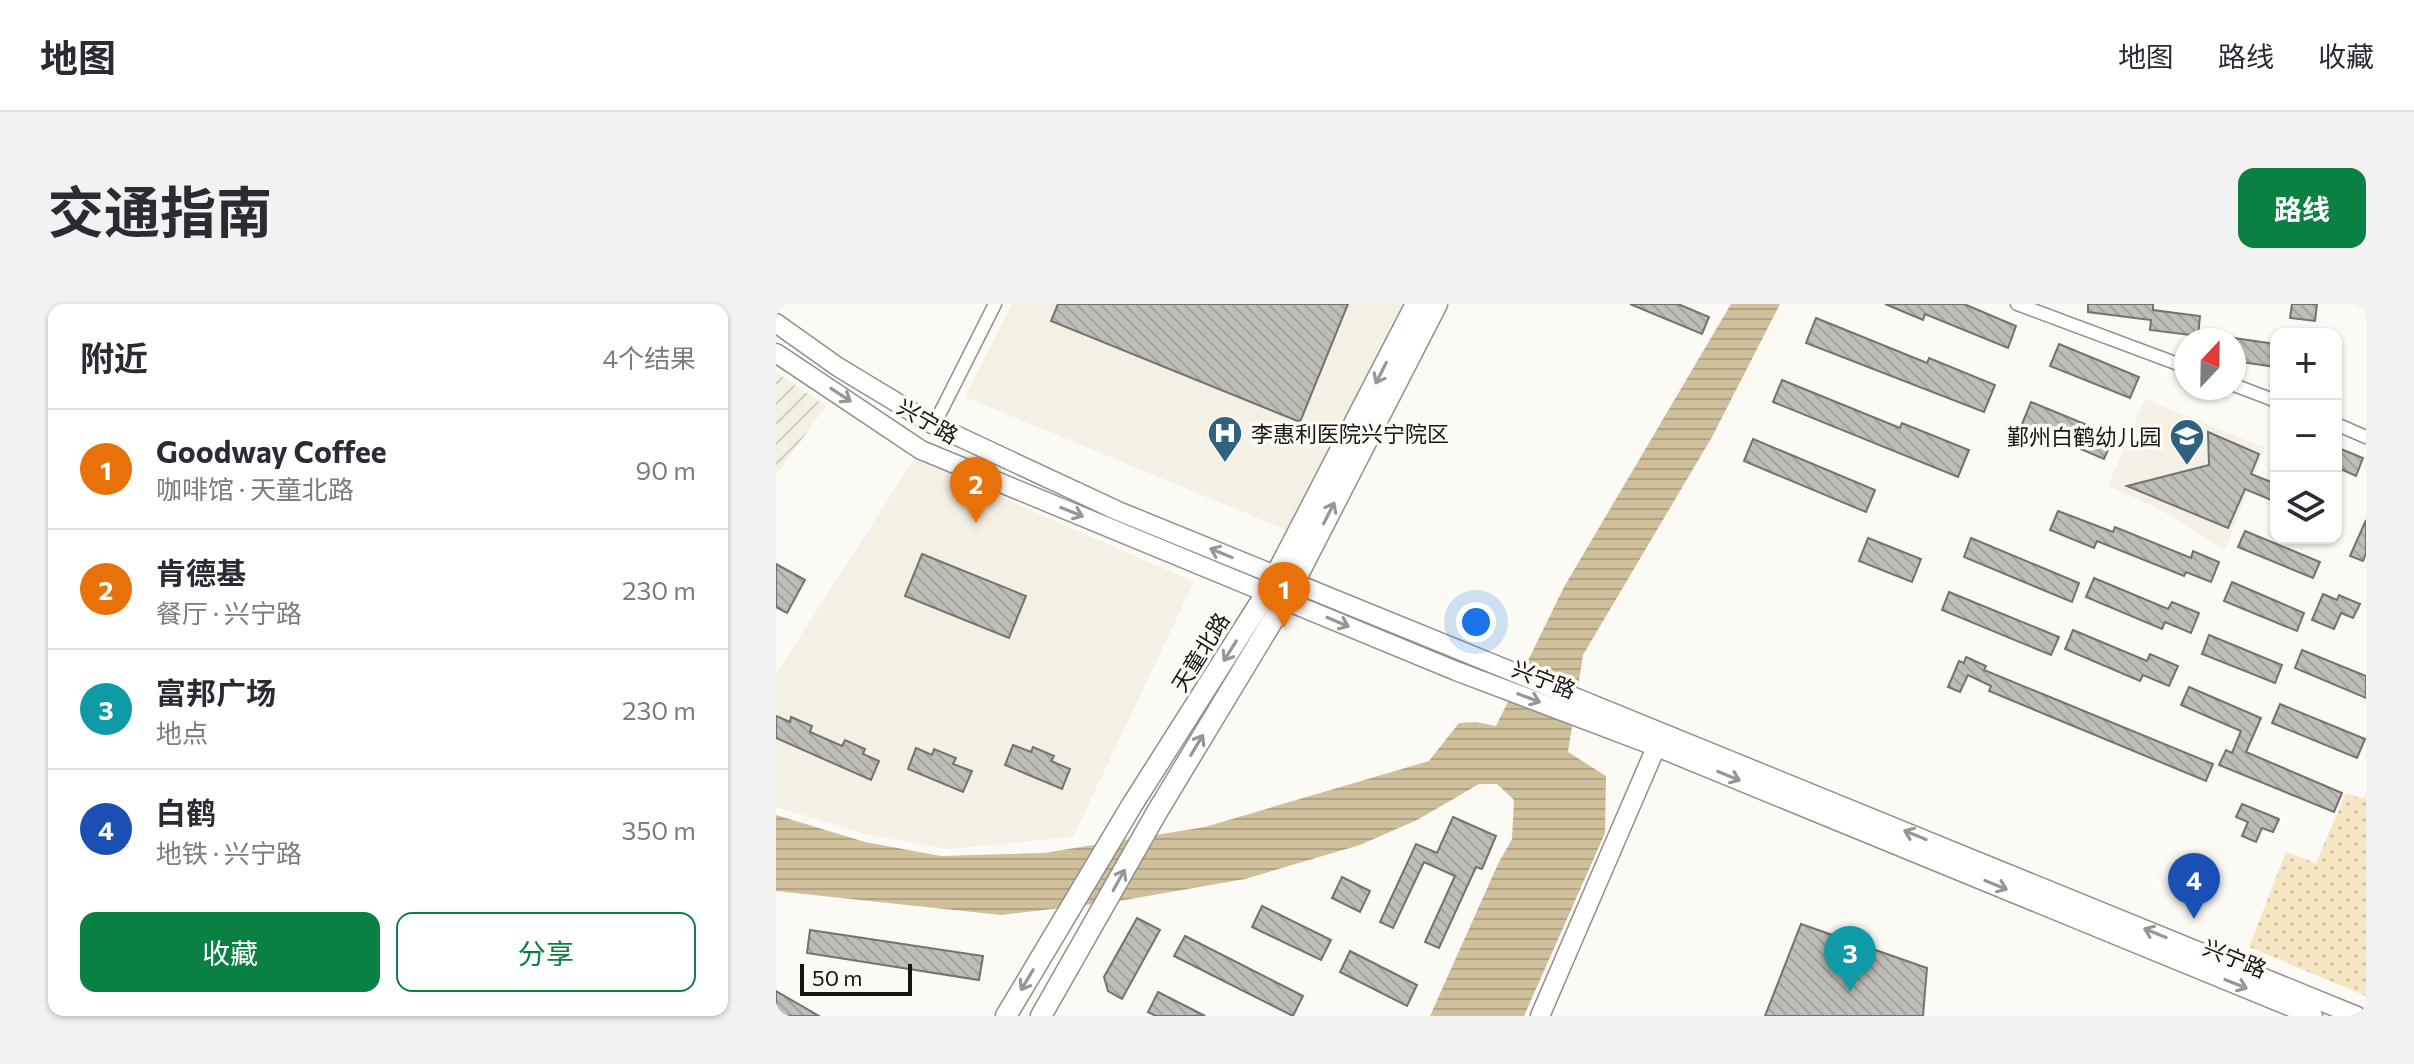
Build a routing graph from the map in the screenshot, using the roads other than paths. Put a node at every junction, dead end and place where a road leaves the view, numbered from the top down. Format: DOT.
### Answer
graph roads {
  1 [pos="995,304"];
  2 [pos="1416,304"];
  3 [pos="1437,304"];
  4 [pos="2017,304"];
  5 [pos="776,323"];
  6 [pos="776,353"];
  7 [pos="2174,363"];
  8 [pos="2246,390"];
  9 [pos="2273,400"];
  10 [pos="934,425"];
  11 [pos="2342,427"];
  12 [pos="2366,437"];
  13 [pos="1280,588"];
  14 [pos="1660,739"];
  15 [pos="1006,1016"];
  16 [pos="1041,1016"];
  17 [pos="1540,1016"];
  18 [pos="2313,1016"];
  19 [pos="2357,1016"];
  1 -- 10 [label="street"];
  2 -- 13 [label="main road, 天童北路, one-way"];
  13 -- 3 [label="main road, one-way"];
  4 -- 7 [label="street"];
  5 -- 10 [label="main road, 兴宁路"];
  6 -- 13 [label="main road, 兴宁路, one-way"];
  8 -- 9 [label="street"];
  13 -- 10 [label="main road, 兴宁路, one-way"];
  11 -- 12 [label="street"];
  13 -- 14 [label="main road, 兴宁路"];
  13 -- 14 [label="main road, 兴宁路, one-way"];
  13 -- 15 [label="main road, 天童北路, one-way"];
  16 -- 13 [label="main road, 天童北路, one-way"];
  14 -- 17 [label="main road"];
  14 -- 18 [label="main road, 兴宁路, one-way"];
  19 -- 14 [label="main road, 兴宁路, one-way"];
}
